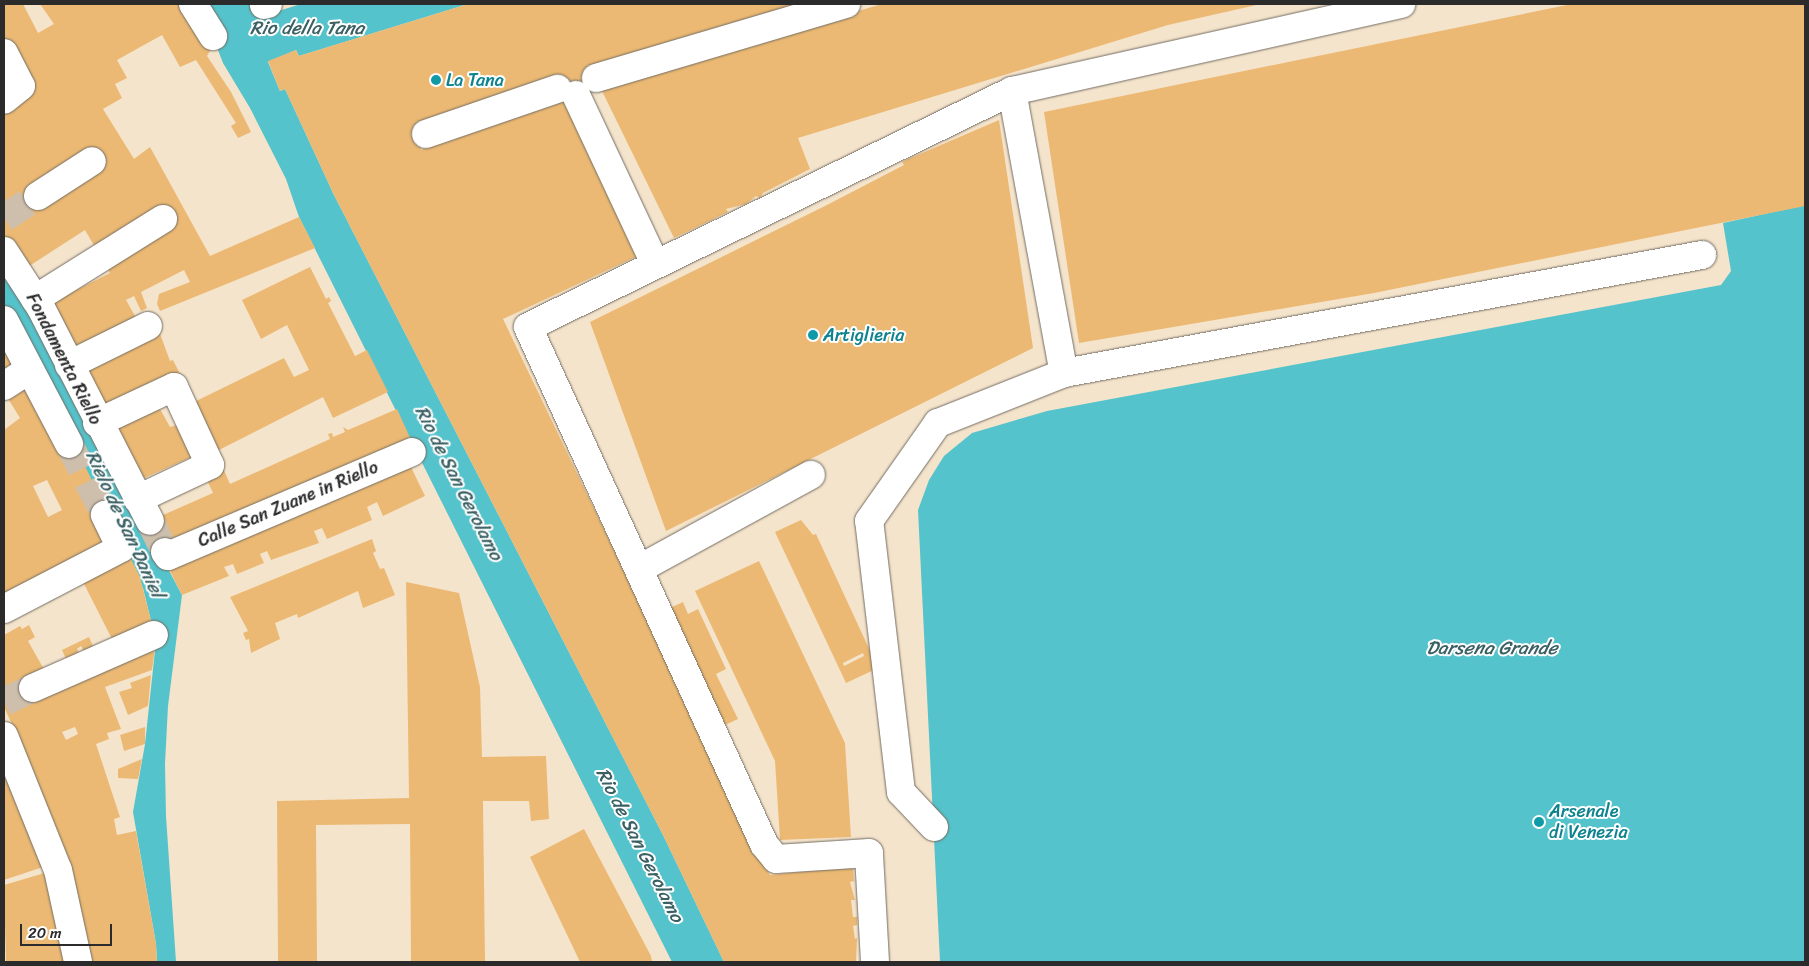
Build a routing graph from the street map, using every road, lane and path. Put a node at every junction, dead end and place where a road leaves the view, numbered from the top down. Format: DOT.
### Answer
graph roads {
  1 [pos="193,4"];
  2 [pos="846,4"];
  3 [pos="1401,4"];
  4 [pos="213,36"];
  5 [pos="4,53"];
  6 [pos="576,88"];
  7 [pos="1012,91"];
  8 [pos="4,100"];
  9 [pos="426,134"];
  10 [pos="92,161"];
  11 [pos="38,196"];
  12 [pos="163,220"];
  13 [pos="4,251"];
  14 [pos="1702,255"];
  15 [pos="656,264"];
  16 [pos="35,299"];
  17 [pos="4,320"];
  18 [pos="148,326"];
  19 [pos="69,365"];
  20 [pos="29,370"];
  21 [pos="1064,373"];
  22 [pos="4,386"];
  23 [pos="97,423"];
  24 [pos="69,444"];
  25 [pos="412,452"];
  26 [pos="812,475"];
  27 [pos="104,515"];
  28 [pos="166,552"];
  29 [pos="639,569"];
  30 [pos="4,610"];
  31 [pos="154,635"];
  32 [pos="33,688"];
  33 [pos="6,747"];
  34 [pos="934,827"];
  35 [pos="78,962"];
  36 [pos="875,962"];
  1 -- 4 [label="street"];
  2 -- 6 [label="street"];
  3 -- 7 [label="street"];
  5 -- 8 [label="street"];
  6 -- 9 [label="street"];
  6 -- 15 [label="street"];
  7 -- 15 [label="street"];
  7 -- 21 [label="street"];
  10 -- 11 [label="street"];
  12 -- 16 [label="street"];
  13 -- 16 [label="street, Fondamenta Riello"];
  14 -- 21 [label="street"];
  15 -- 29 [label="street"];
  16 -- 19 [label="street, Fondamenta Riello"];
  17 -- 20 [label="street"];
  18 -- 19 [label="street"];
  19 -- 23 [label="street, Fondamenta Riello"];
  20 -- 22 [label="street"];
  20 -- 24 [label="street"];
  21 -- 34 [label="street"];
  23 -- 23 [label="street, Fondamenta Riello"];
  25 -- 28 [label="street, Calle San Zuane in Riello"];
  26 -- 29 [label="street"];
  27 -- 30 [label="street"];
  29 -- 36 [label="street"];
  31 -- 32 [label="street"];
  33 -- 35 [label="street"];
}
